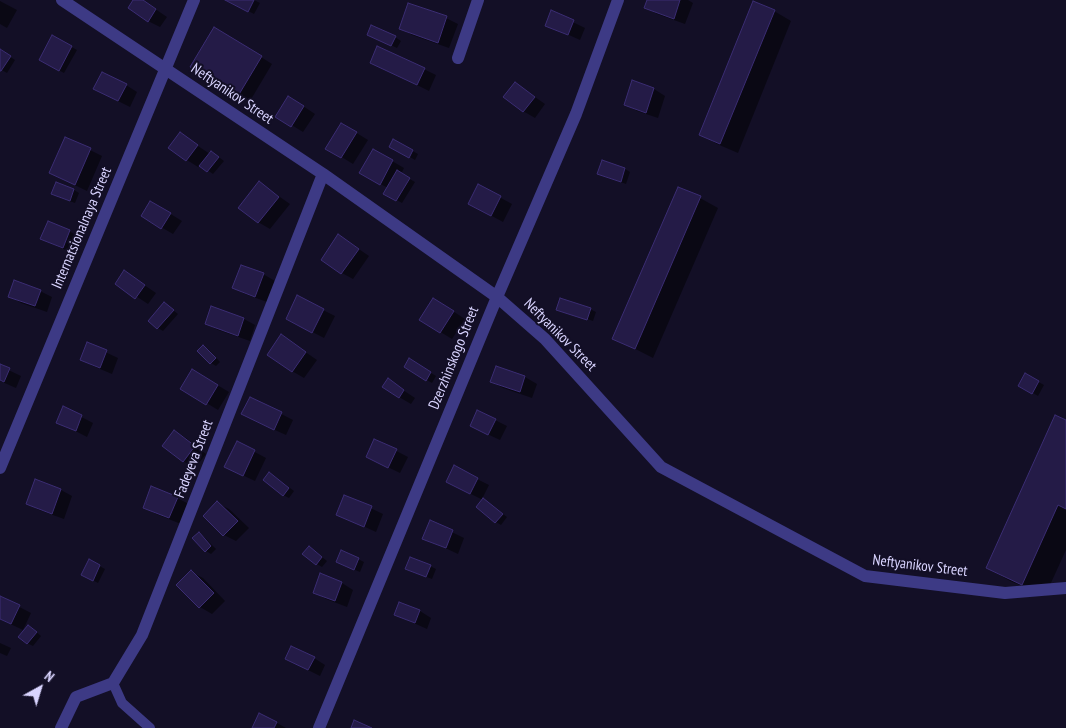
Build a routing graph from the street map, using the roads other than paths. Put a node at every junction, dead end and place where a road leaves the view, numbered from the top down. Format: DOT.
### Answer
graph roads {
  1 [pos="62,0"];
  2 [pos="194,0"];
  3 [pos="478,0"];
  4 [pos="618,0"];
  5 [pos="458,58"];
  6 [pos="166,69"];
  7 [pos="323,174"];
  8 [pos="497,297"];
  9 [pos="0,468"];
  10 [pos="1066,588"];
  11 [pos="113,683"];
  12 [pos="61,728"];
  13 [pos="150,728"];
  14 [pos="319,728"];
  1 -- 6 [label="street, Neftyanikov Street"];
  2 -- 6 [label="street, Internatsionalnaya Street"];
  3 -- 5 [label="street"];
  4 -- 8 [label="street, Dzerzhinskogo Street"];
  6 -- 7 [label="street, Neftyanikov Street"];
  6 -- 9 [label="street, Internatsionalnaya Street"];
  7 -- 8 [label="street, Neftyanikov Street"];
  7 -- 11 [label="street, Fadeyeva Street"];
  8 -- 10 [label="street, Neftyanikov Street"];
  8 -- 14 [label="street, Dzerzhinskogo Street"];
  11 -- 12 [label="street"];
  11 -- 13 [label="lane"];
}
